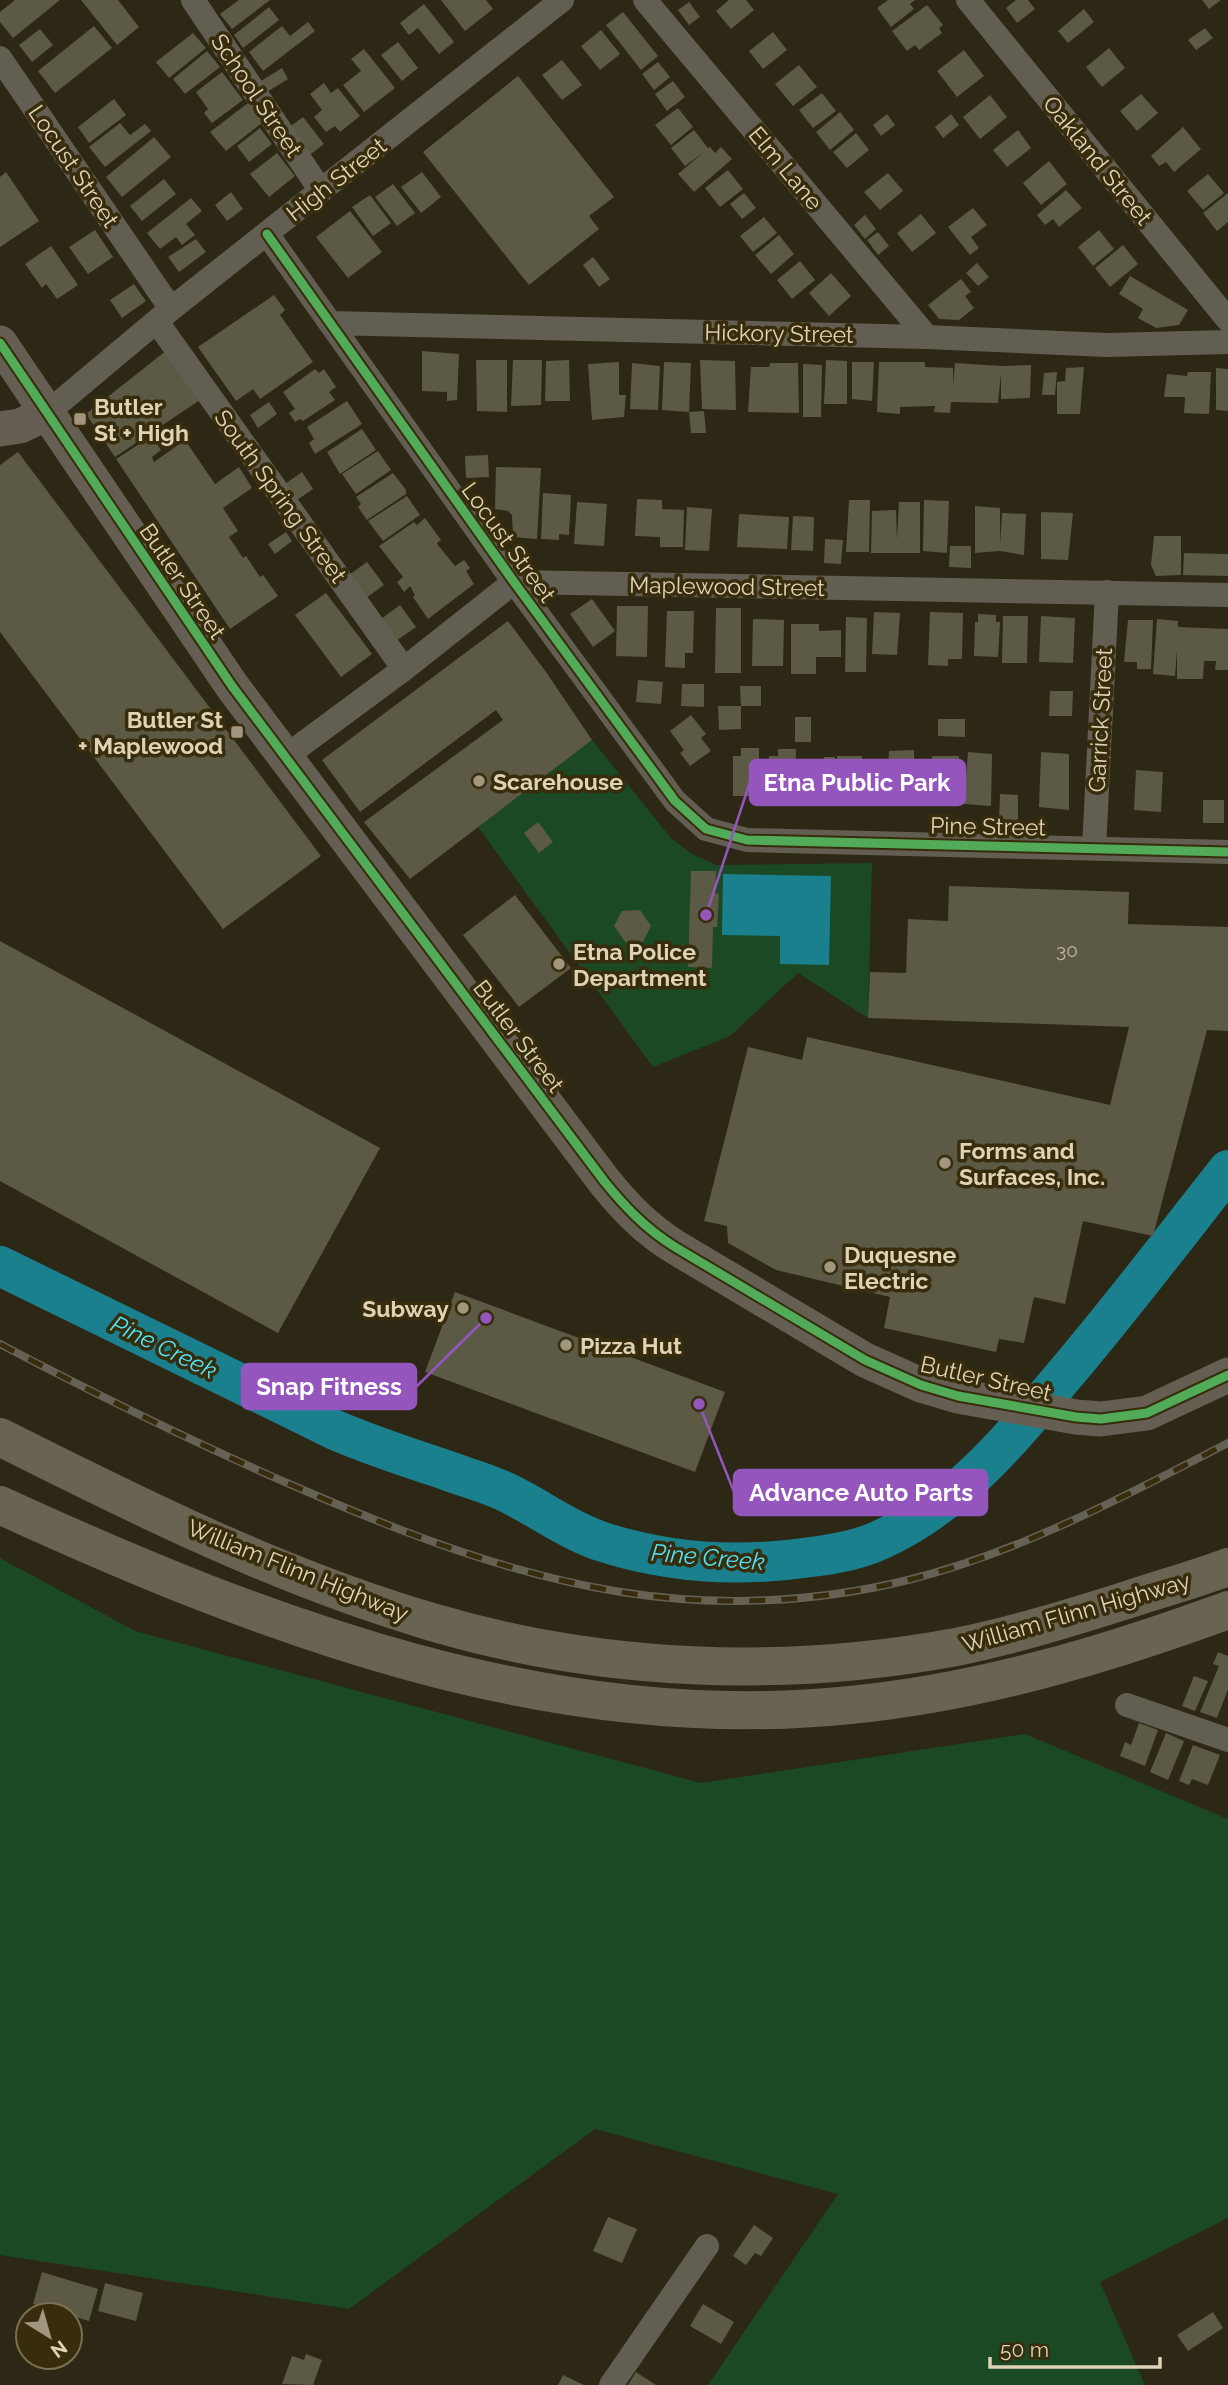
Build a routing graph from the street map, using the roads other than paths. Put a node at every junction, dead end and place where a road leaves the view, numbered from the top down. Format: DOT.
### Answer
graph roads {
  1 [pos="193,0"];
  2 [pos="562,0"];
  3 [pos="645,0"];
  4 [pos="968,0"];
  5 [pos="0,58"];
  6 [pos="321,191"];
  7 [pos="267,234"];
  8 [pos="164,316"];
  9 [pos="1228,320"];
  10 [pos="330,323"];
  11 [pos="927,337"];
  12 [pos="1228,342"];
  13 [pos="0,343"];
  14 [pos="47,413"];
  15 [pos="0,429"];
  16 [pos="514,582"];
  17 [pos="1107,592"];
  18 [pos="1228,595"];
  19 [pos="404,669"];
  20 [pos="285,757"];
  21 [pos="747,840"];
  22 [pos="1094,848"];
  23 [pos="1228,852"];
  24 [pos="1228,1375"];
  25 [pos="0,1437"];
  26 [pos="0,1504"];
  27 [pos="1224,1567"];
  28 [pos="1228,1610"];
  29 [pos="1127,1705"];
  30 [pos="1228,1740"];
  31 [pos="707,2246"];
  32 [pos="611,2385"];
  1 -- 6 [label="street, School Street"];
  2 -- 6 [label="street, High Street"];
  3 -- 11 [label="street, Elm Lane"];
  4 -- 9 [label="street, Oakland Street"];
  5 -- 8 [label="street, Locust Street"];
  6 -- 7 [label="street, High Street"];
  7 -- 8 [label="street, High Street"];
  7 -- 10 [label="street, Locust Street"];
  8 -- 14 [label="street, High Street"];
  8 -- 19 [label="street, South Spring Street"];
  10 -- 11 [label="street, Hickory Street"];
  10 -- 16 [label="street, Locust Street"];
  11 -- 12 [label="street, Hickory Street"];
  13 -- 14 [label="street, Butler Street"];
  14 -- 15 [label="street"];
  14 -- 20 [label="street, Butler Street"];
  16 -- 17 [label="street, Maplewood Street"];
  16 -- 19 [label="street"];
  16 -- 21 [label="street, Locust Street"];
  17 -- 18 [label="street, Maplewood Street"];
  17 -- 22 [label="street, Garrick Street"];
  19 -- 20 [label="street"];
  20 -- 24 [label="street, Butler Street"];
  21 -- 22 [label="street, Pine Street"];
  22 -- 23 [label="street, Pine Street"];
  25 -- 27 [label="highway, William Flinn Highway"];
  26 -- 28 [label="highway, William Flinn Highway"];
  29 -- 30 [label="street"];
  31 -- 32 [label="street"];
}
